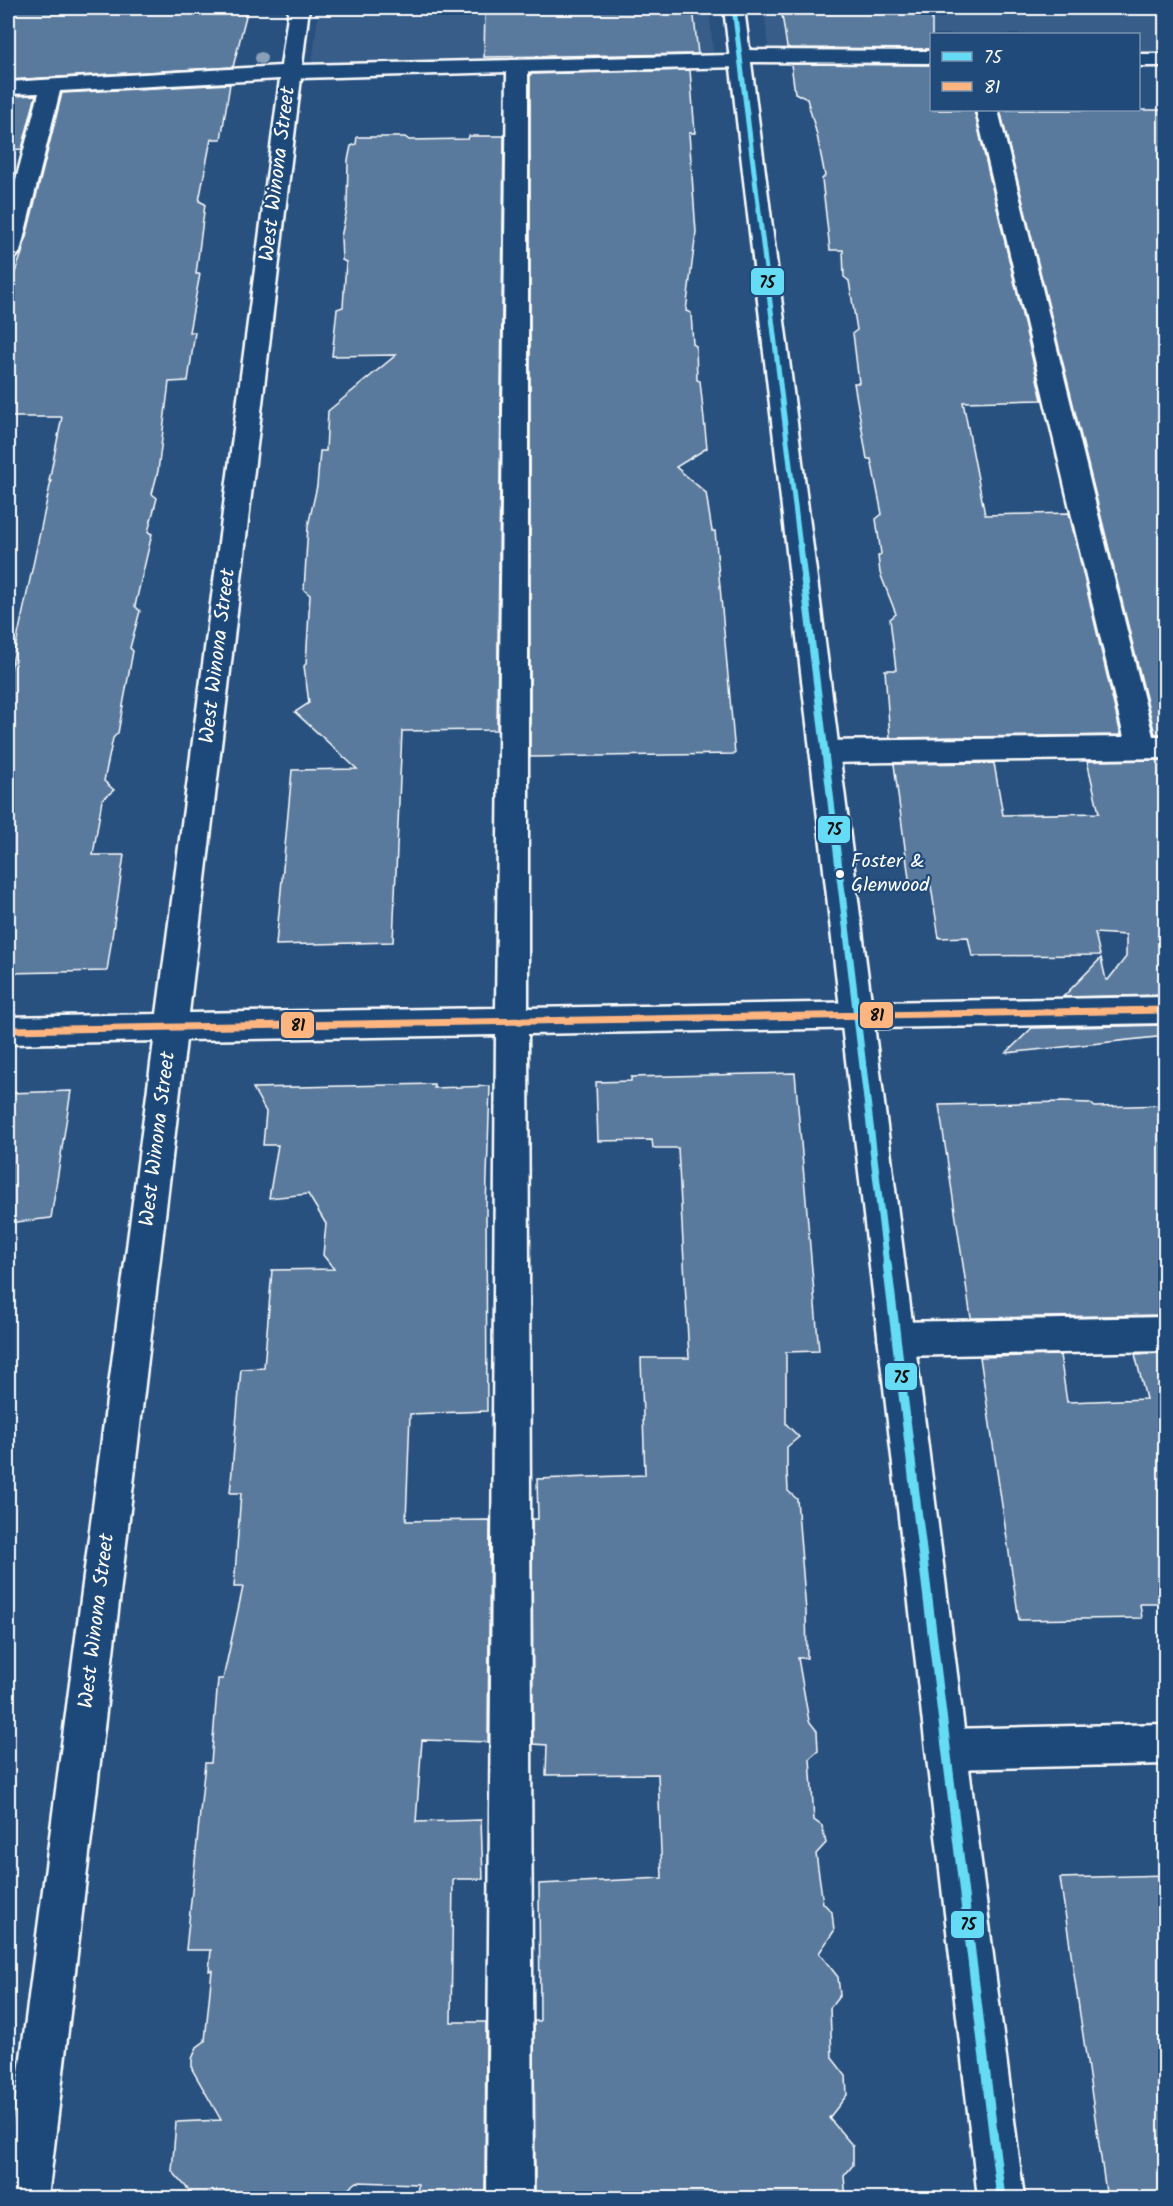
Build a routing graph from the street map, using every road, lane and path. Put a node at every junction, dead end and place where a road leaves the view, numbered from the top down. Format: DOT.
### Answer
graph roads {
  1 [pos="299,8"];
  2 [pos="734,8"];
  3 [pos="930,57"];
  4 [pos="740,58"];
  5 [pos="1140,60"];
  6 [pos="1166,60"];
  7 [pos="518,65"];
  8 [pos="291,73"];
  9 [pos="51,86"];
  10 [pos="8,88"];
  11 [pos="987,111"];
  12 [pos="8,252"];
  13 [pos="1154,747"];
  14 [pos="824,752"];
  15 [pos="1166,1010"];
  16 [pos="856,1015"];
  17 [pos="512,1021"];
  18 [pos="172,1027"];
  19 [pos="8,1030"];
  20 [pos="1166,1334"];
  21 [pos="896,1339"];
  22 [pos="1166,1744"];
  23 [pos="947,1749"];
  24 [pos="25,2199"];
  25 [pos="510,2199"];
  26 [pos="1001,2199"];
  1 -- 8 [label="street, West Winona Street"];
  2 -- 4 [label="street"];
  3 -- 4 [label="street"];
  4 -- 7 [label="street"];
  4 -- 14 [label="street"];
  5 -- 6 [label="street"];
  7 -- 8 [label="street"];
  7 -- 17 [label="street"];
  8 -- 9 [label="street"];
  8 -- 18 [label="street, West Winona Street"];
  9 -- 10 [label="street"];
  9 -- 12 [label="street"];
  11 -- 13 [label="street"];
  13 -- 14 [label="street"];
  14 -- 16 [label="street"];
  15 -- 16 [label="street"];
  16 -- 17 [label="street"];
  16 -- 21 [label="street"];
  17 -- 18 [label="street"];
  17 -- 25 [label="street"];
  18 -- 19 [label="street"];
  18 -- 24 [label="street, West Winona Street"];
  20 -- 21 [label="street"];
  21 -- 23 [label="street"];
  22 -- 23 [label="street"];
  23 -- 26 [label="street"];
}
